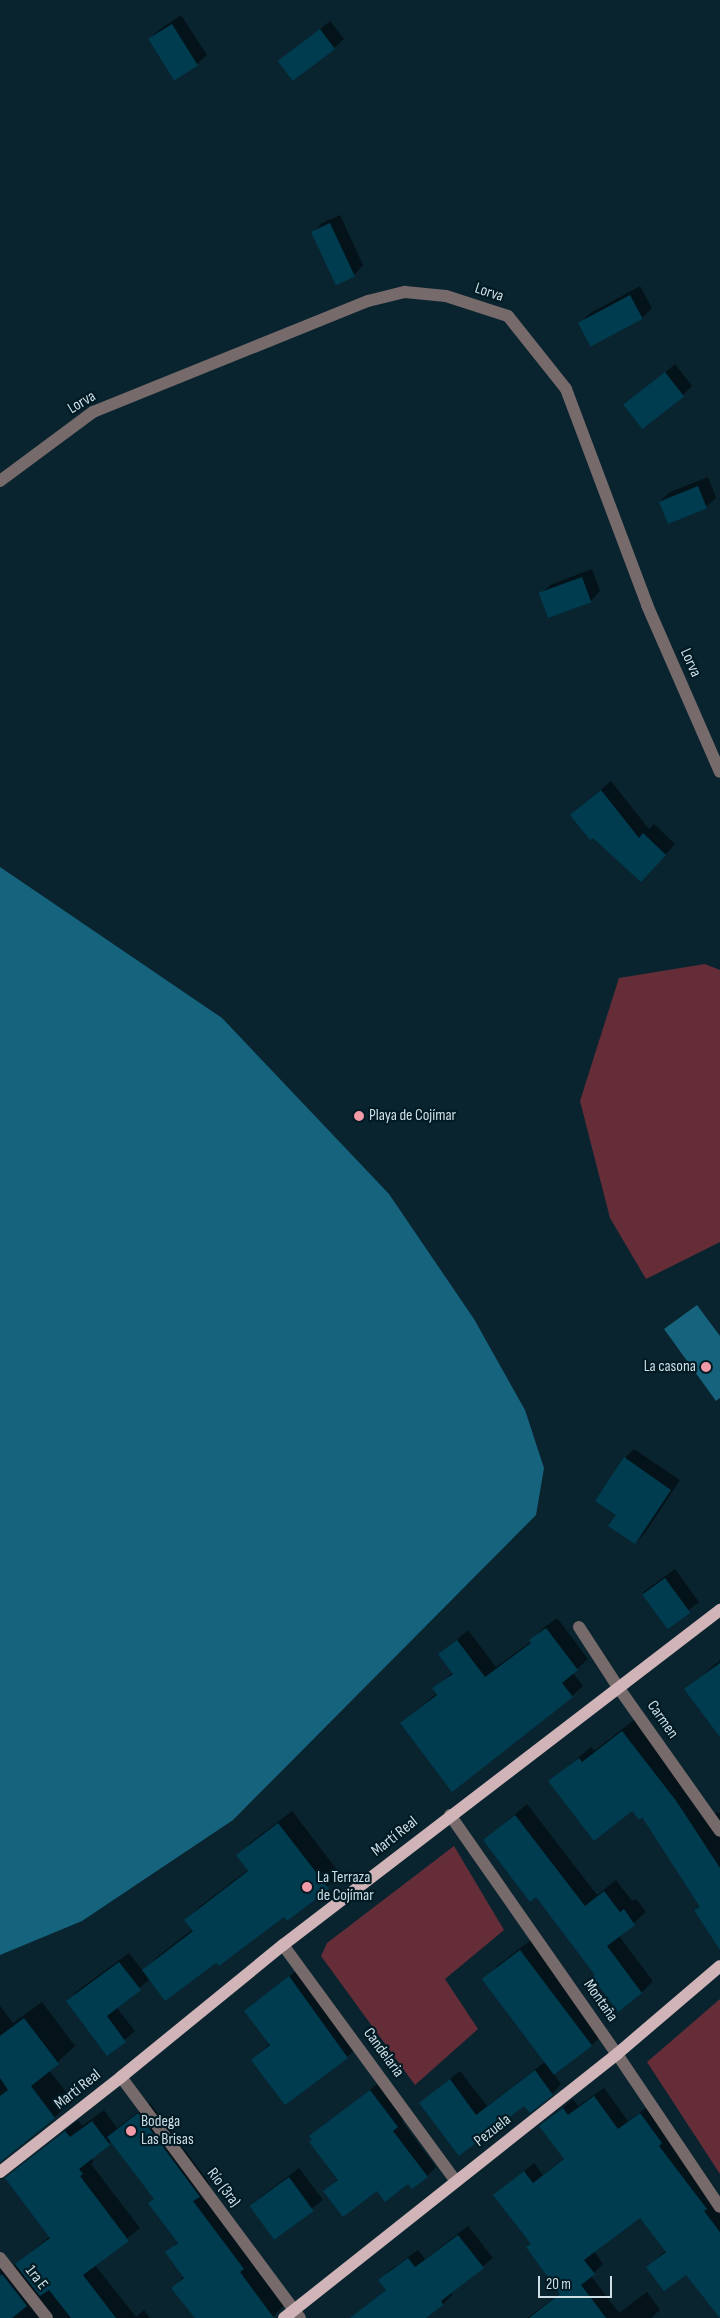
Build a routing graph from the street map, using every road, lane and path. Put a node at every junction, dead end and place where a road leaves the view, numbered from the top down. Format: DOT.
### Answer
graph roads {
  1 [pos="0,481"];
  2 [pos="720,772"];
  3 [pos="720,1610"];
  4 [pos="579,1627"];
  5 [pos="618,1687"];
  6 [pos="450,1815"];
  7 [pos="720,1831"];
  8 [pos="283,1945"];
  9 [pos="720,1966"];
  10 [pos="617,2054"];
  11 [pos="121,2077"];
  12 [pos="0,2172"];
  13 [pos="456,2181"];
  14 [pos="720,2207"];
  15 [pos="0,2258"];
  16 [pos="292,2315"];
  17 [pos="47,2318"];
  1 -- 2 [label="street, Lorva"];
  3 -- 5 [label="main road, Martí Real"];
  4 -- 5 [label="street, Carmen"];
  5 -- 6 [label="main road, Martí Real"];
  5 -- 7 [label="street, Carmen"];
  6 -- 8 [label="main road, Martí Real"];
  6 -- 10 [label="street, Montaña"];
  8 -- 11 [label="main road, Martí Real"];
  8 -- 13 [label="street, Candelaria"];
  9 -- 10 [label="main road, Pezuela"];
  10 -- 13 [label="main road, Pezuela"];
  10 -- 14 [label="street, Montaña"];
  11 -- 12 [label="main road, Martí Real"];
  11 -- 16 [label="street, Río (3ra)"];
  13 -- 16 [label="main road, Pezuela"];
  15 -- 17 [label="street, 1ra E"];
}
